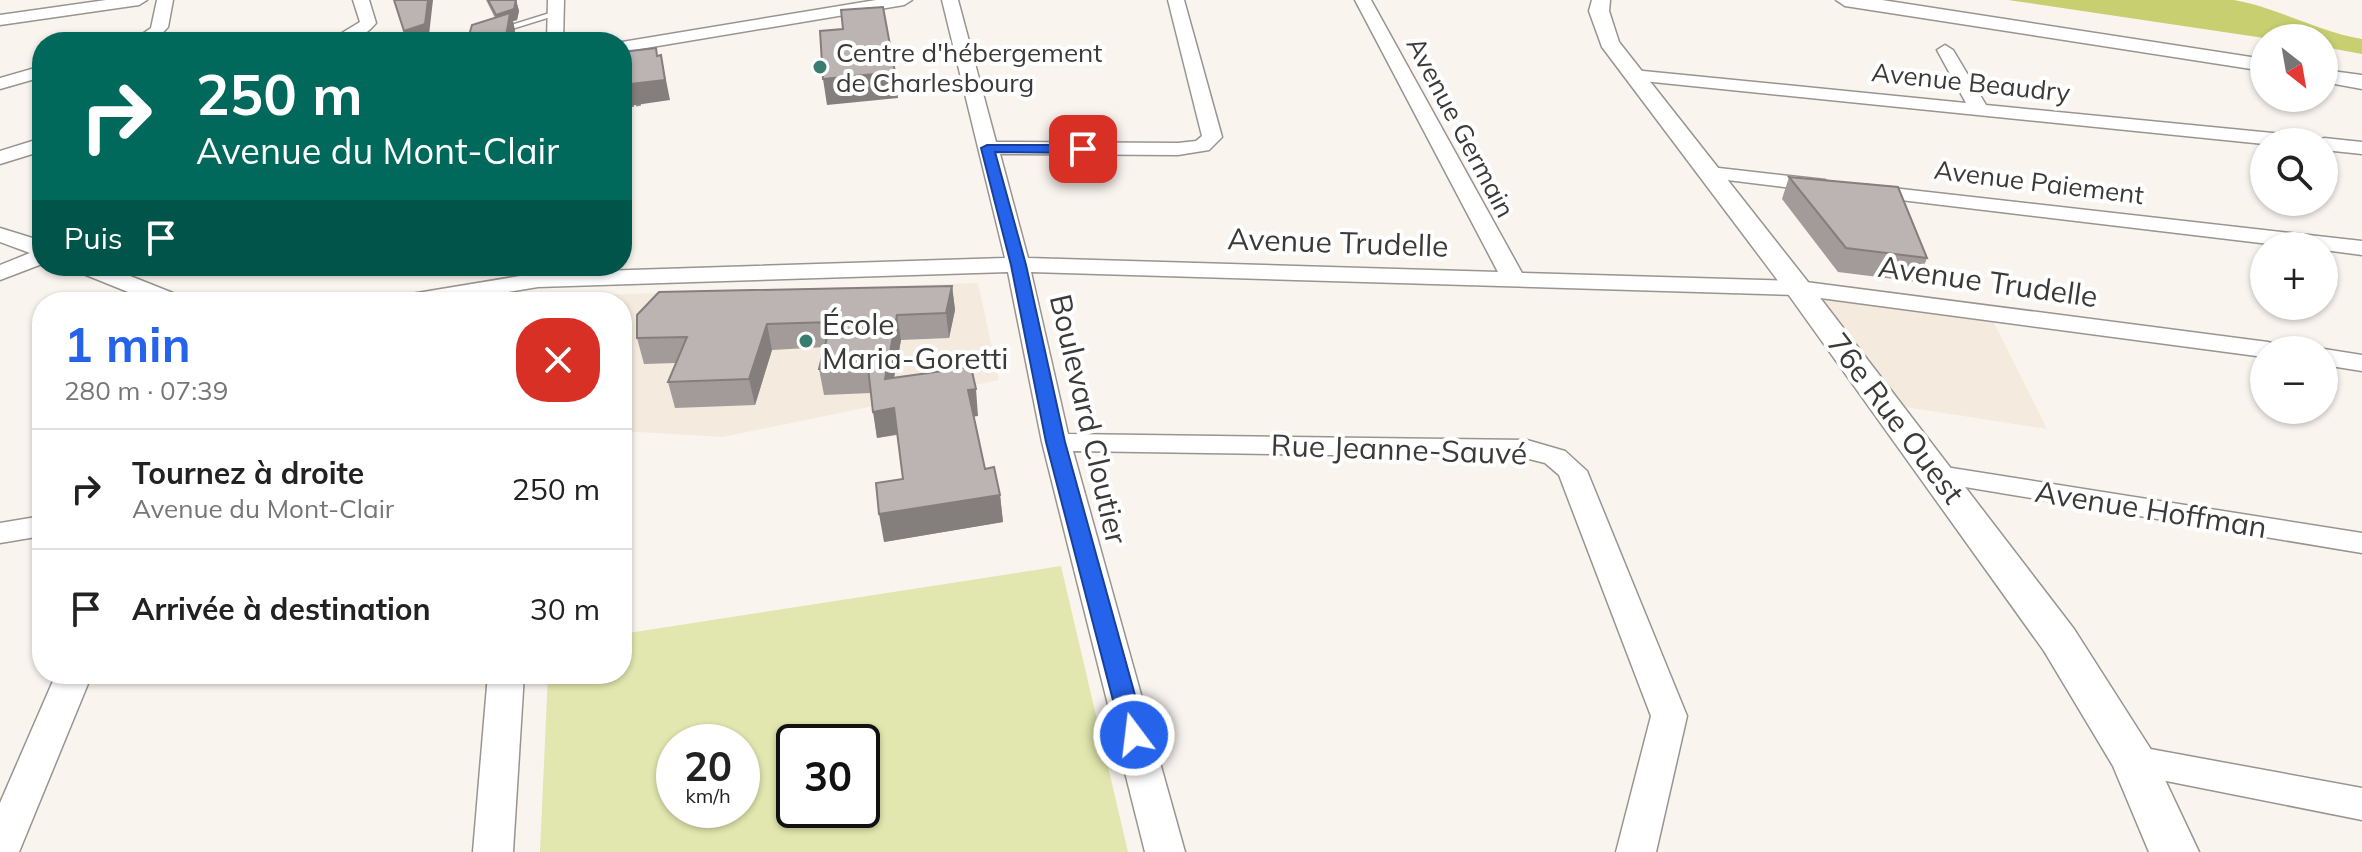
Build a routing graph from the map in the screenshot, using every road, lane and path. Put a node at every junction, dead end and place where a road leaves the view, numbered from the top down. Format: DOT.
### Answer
graph roads {
  1 [pos="139,0"];
  2 [pos="165,0"];
  3 [pos="361,0"];
  4 [pos="904,0"];
  5 [pos="950,0"];
  6 [pos="1176,0"];
  7 [pos="1363,0"];
  8 [pos="1601,0"];
  9 [pos="1845,0"];
  10 [pos="556,7"];
  11 [pos="0,20"];
  12 [pos="160,32"];
  13 [pos="356,32"];
  14 [pos="488,32"];
  15 [pos="555,32"];
  16 [pos="632,45"];
  17 [pos="1945,50"];
  18 [pos="2250,63"];
  19 [pos="32,74"];
  20 [pos="1633,75"];
  21 [pos="2338,76"];
  22 [pos="2362,79"];
  23 [pos="0,84"];
  24 [pos="643,104"];
  25 [pos="632,106"];
  26 [pos="1979,109"];
  27 [pos="2250,137"];
  28 [pos="2338,145"];
  29 [pos="32,147"];
  30 [pos="987,148"];
  31 [pos="2362,148"];
  32 [pos="0,158"];
  33 [pos="1710,173"];
  34 [pos="0,235"];
  35 [pos="32,246"];
  36 [pos="2362,248"];
  37 [pos="32,260"];
  38 [pos="1018,265"];
  39 [pos="0,273"];
  40 [pos="109,276"];
  41 [pos="1514,279"];
  42 [pos="538,283"];
  43 [pos="1798,288"];
  44 [pos="149,292"];
  45 [pos="475,292"];
  46 [pos="2250,348"];
  47 [pos="2338,359"];
  48 [pos="2362,363"];
  49 [pos="1056,442"];
  50 [pos="1939,475"];
  51 [pos="32,528"];
  52 [pos="0,533"];
  53 [pos="2362,543"];
  54 [pos="69,684"];
  55 [pos="505,684"];
  56 [pos="2134,761"];
  57 [pos="14,787"];
  58 [pos="2362,804"];
  59 [pos="0,849"];
  60 [pos="493,852"];
  61 [pos="1165,852"];
  62 [pos="1636,852"];
  63 [pos="2174,852"];
  1 -- 11 [label="street"];
  2 -- 12 [label="street"];
  3 -- 13 [label="street"];
  4 -- 16 [label="street"];
  5 -- 30 [label="street, Boulevard Cloutier"];
  6 -- 30 [label="street"];
  7 -- 41 [label="street, Avenue Germain"];
  8 -- 20 [label="street, 76e Rue Ouest"];
  9 -- 18 [label="street"];
  10 -- 14 [label="lane"];
  10 -- 15 [label="street"];
  17 -- 26 [label="street"];
  19 -- 23 [label="street"];
  20 -- 26 [label="street, Avenue Beaudry"];
  20 -- 33 [label="street, 76e Rue Ouest"];
  21 -- 22 [label="street"];
  24 -- 25 [label="path"];
  26 -- 27 [label="street, Avenue Beaudry"];
  28 -- 31 [label="street"];
  29 -- 32 [label="street"];
  30 -- 38 [label="street, Boulevard Cloutier"];
  33 -- 36 [label="street, Avenue Paiement"];
  33 -- 43 [label="street, 76e Rue Ouest"];
  34 -- 35 [label="street"];
  37 -- 39 [label="street"];
  38 -- 41 [label="street, Avenue Trudelle"];
  38 -- 42 [label="street, Avenue Trudelle"];
  38 -- 49 [label="street, Boulevard Cloutier"];
  40 -- 44 [label="street"];
  41 -- 43 [label="street, Avenue Trudelle"];
  42 -- 45 [label="street, Avenue Trudelle"];
  43 -- 46 [label="street, Avenue Trudelle"];
  43 -- 50 [label="street, 76e Rue Ouest"];
  47 -- 48 [label="street"];
  49 -- 61 [label="street, Boulevard Cloutier"];
  49 -- 62 [label="street, Rue Jeanne-Sauvé"];
  50 -- 53 [label="street, Avenue Hoffman"];
  50 -- 56 [label="street, 76e Rue Ouest"];
  51 -- 52 [label="street"];
  54 -- 57 [label="street"];
  55 -- 60 [label="street"];
  56 -- 58 [label="street"];
  56 -- 63 [label="street, 76e Rue Ouest"];
  57 -- 59 [label="street"];
}
